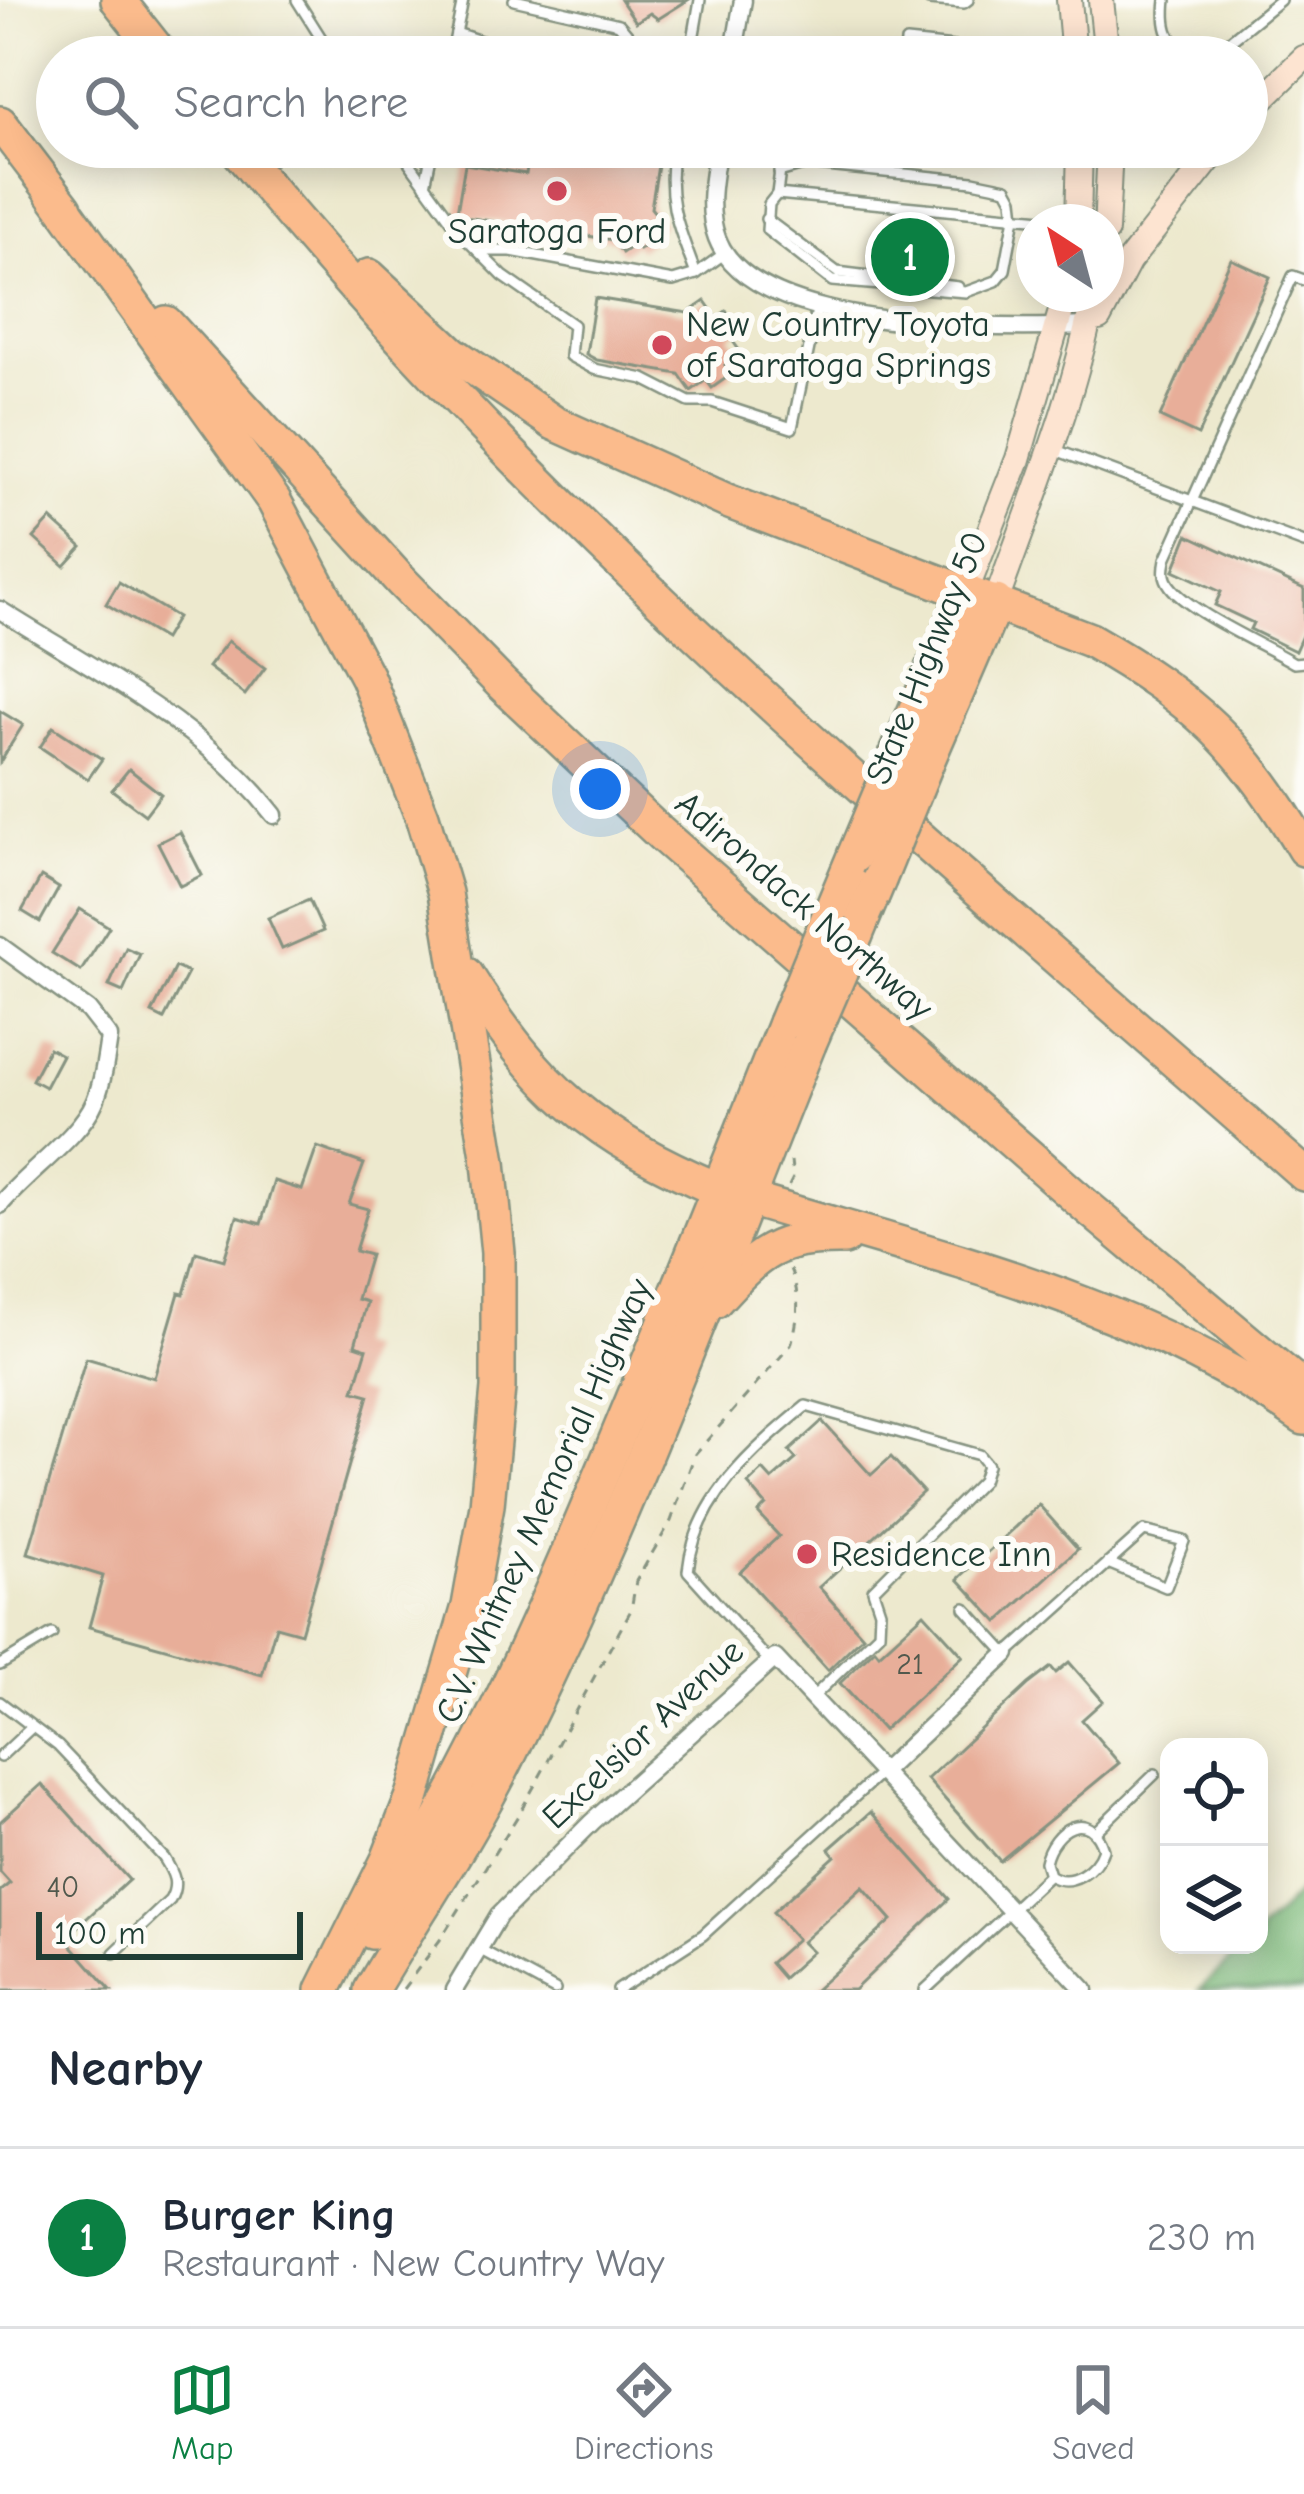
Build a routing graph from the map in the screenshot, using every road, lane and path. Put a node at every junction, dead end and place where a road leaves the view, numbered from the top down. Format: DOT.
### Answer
graph roads {
  1 [pos="118,0"];
  2 [pos="297,0"];
  3 [pos="463,0"];
  4 [pos="514,0"];
  5 [pos="700,0"];
  6 [pos="743,0"];
  7 [pos="929,0"];
  8 [pos="968,0"];
  9 [pos="1047,0"];
  10 [pos="1101,0"];
  11 [pos="1166,0"];
  12 [pos="1280,0"];
  13 [pos="1069,1"];
  14 [pos="456,33"];
  15 [pos="146,36"];
  16 [pos="320,36"];
  17 [pos="455,36"];
  18 [pos="464,36"];
  19 [pos="629,36"];
  20 [pos="694,36"];
  21 [pos="737,36"];
  22 [pos="1072,36"];
  23 [pos="1105,36"];
  24 [pos="1170,36"];
  25 [pos="1233,36"];
  26 [pos="1304,58"];
  27 [pos="1268,93"];
  28 [pos="0,124"];
  29 [pos="255,168"];
  30 [pos="259,168"];
  31 [pos="413,168"];
  32 [pos="429,168"];
  33 [pos="670,168"];
  34 [pos="716,168"];
  35 [pos="779,168"];
  36 [pos="793,168"];
  37 [pos="846,168"];
  38 [pos="1079,168"];
  39 [pos="1109,168"];
  40 [pos="1202,168"];
  41 [pos="779,172"];
  42 [pos="425,185"];
  43 [pos="52,193"];
  44 [pos="777,194"];
  45 [pos="1077,204"];
  46 [pos="1107,204"];
  47 [pos="1015,217"];
  48 [pos="478,251"];
  49 [pos="725,253"];
  50 [pos="696,274"];
  51 [pos="1304,280"];
  52 [pos="818,305"];
  53 [pos="1062,312"];
  54 [pos="1091,312"];
  55 [pos="1088,326"];
  56 [pos="1059,327"];
  57 [pos="1082,358"];
  58 [pos="1053,449"];
  59 [pos="1193,500"];
  60 [pos="1304,543"];
  61 [pos="981,597"];
  62 [pos="0,610"];
  63 [pos="1304,662"];
  64 [pos="914,753"];
  65 [pos="274,815"];
  66 [pos="1304,849"];
  67 [pos="883,892"];
  68 [pos="867,930"];
  69 [pos="0,946"];
  70 [pos="459,962"];
  71 [pos="797,1034"];
  72 [pos="791,1156"];
  73 [pos="1304,1174"];
  74 [pos="747,1199"];
  75 [pos="0,1205"];
  76 [pos="878,1238"];
  77 [pos="778,1245"];
  78 [pos="698,1321"];
  79 [pos="1304,1388"];
  80 [pos="1304,1418"];
  81 [pos="1108,1563"];
  82 [pos="965,1608"];
  83 [pos="52,1634"];
  84 [pos="1007,1654"];
  85 [pos="770,1662"];
  86 [pos="0,1665"];
  87 [pos="812,1698"];
  88 [pos="0,1702"];
  89 [pos="32,1727"];
  90 [pos="0,1757"];
  91 [pos="882,1772"];
  92 [pos="1155,1774"];
  93 [pos="1095,1832"];
  94 [pos="1049,1875"];
  95 [pos="1010,1910"];
  96 [pos="479,1949"];
  97 [pos="114,1953"];
  98 [pos="323,1990"];
  99 [pos="335,1990"];
  100 [pos="371,1990"];
  101 [pos="402,1990"];
  102 [pos="454,1990"];
  103 [pos="555,1990"];
  104 [pos="618,1990"];
  105 [pos="925,1990"];
  106 [pos="1085,1990"];
  1 -- 15 [label="highway"];
  2 -- 16 [label="lane"];
  3 -- 14 [label="lane"];
  4 -- 19 [label="lane"];
  5 -- 20 [label="lane"];
  6 -- 21 [label="street"];
  7 -- 8 [label="lane"];
  9 -- 13 [label="lane"];
  10 -- 23 [label="main road"];
  11 -- 24 [label="lane"];
  12 -- 25 [label="lane"];
  13 -- 22 [label="main road"];
  14 -- 17 [label="lane"];
  14 -- 18 [label="lane"];
  26 -- 27 [label="main road"];
  28 -- 43 [label="highway, Adirondack Northway"];
  29 -- 73 [label="highway"];
  30 -- 61 [label="highway"];
  31 -- 42 [label="lane"];
  32 -- 42 [label="lane"];
  33 -- 50 [label="lane"];
  34 -- 49 [label="street"];
  35 -- 41 [label="lane"];
  36 -- 41 [label="lane"];
  37 -- 47 [label="lane"];
  38 -- 45 [label="main road"];
  39 -- 46 [label="main road"];
  40 -- 57 [label="main road"];
  41 -- 44 [label="lane"];
  42 -- 48 [label="lane"];
  43 -- 70 [label="highway"];
  43 -- 79 [label="highway, Adirondack Northway"];
  44 -- 47 [label="lane"];
  44 -- 47 [label="lane"];
  48 -- 50 [label="lane"];
  48 -- 52 [label="lane"];
  49 -- 50 [label="lane"];
  49 -- 52 [label="street"];
  51 -- 59 [label="lane"];
  52 -- 56 [label="street"];
  53 -- 56 [label="main road, State Highway 50"];
  54 -- 55 [label="main road, State Highway 50"];
  55 -- 56 [label="street"];
  55 -- 57 [label="main road, State Highway 50"];
  56 -- 61 [label="main road, State Highway 50"];
  57 -- 58 [label="main road, State Highway 50"];
  58 -- 59 [label="lane"];
  58 -- 61 [label="main road, State Highway 50"];
  59 -- 60 [label="lane"];
  59 -- 63 [label="lane"];
  61 -- 64 [label="highway, State Highway 50"];
  61 -- 66 [label="highway"];
  62 -- 65 [label="street"];
  64 -- 67 [label="highway, State Highway 50, bridge"];
  64 -- 71 [label="highway, State Highway 50, bridge"];
  67 -- 68 [label="highway, State Highway 50"];
  67 -- 68 [label="path, bridge"];
  68 -- 71 [label="highway, State Highway 50, bridge"];
  69 -- 75 [label="street"];
  70 -- 74 [label="highway"];
  70 -- 98 [label="highway"];
  71 -- 74 [label="highway, C.V. Whitney Memorial Highway"];
  72 -- 74 [label="path"];
  74 -- 76 [label="highway"];
  74 -- 78 [label="highway, C.V. Whitney Memorial Highway"];
  74 -- 99 [label="highway, C.V. Whitney Memorial Highway"];
  76 -- 77 [label="highway"];
  76 -- 80 [label="highway"];
  77 -- 78 [label="highway"];
  77 -- 101 [label="path"];
  78 -- 100 [label="highway, C.V. Whitney Memorial Highway"];
  81 -- 81 [label="lane"];
  81 -- 84 [label="lane"];
  82 -- 84 [label="lane"];
  83 -- 86 [label="lane"];
  84 -- 91 [label="street"];
  85 -- 87 [label="street, Excelsior Avenue"];
  85 -- 87 [label="lane"];
  85 -- 96 [label="street, Excelsior Avenue"];
  87 -- 91 [label="street, Excelsior Avenue"];
  88 -- 89 [label="lane"];
  89 -- 90 [label="lane"];
  89 -- 97 [label="lane"];
  91 -- 95 [label="street, Excelsior Avenue"];
  91 -- 104 [label="lane"];
  92 -- 93 [label="lane"];
  93 -- 94 [label="lane"];
  93 -- 94 [label="lane"];
  94 -- 95 [label="lane"];
  95 -- 105 [label="lane"];
  95 -- 106 [label="street, Excelsior Avenue"];
  96 -- 102 [label="street, Excelsior Avenue"];
  96 -- 103 [label="lane"];
}
